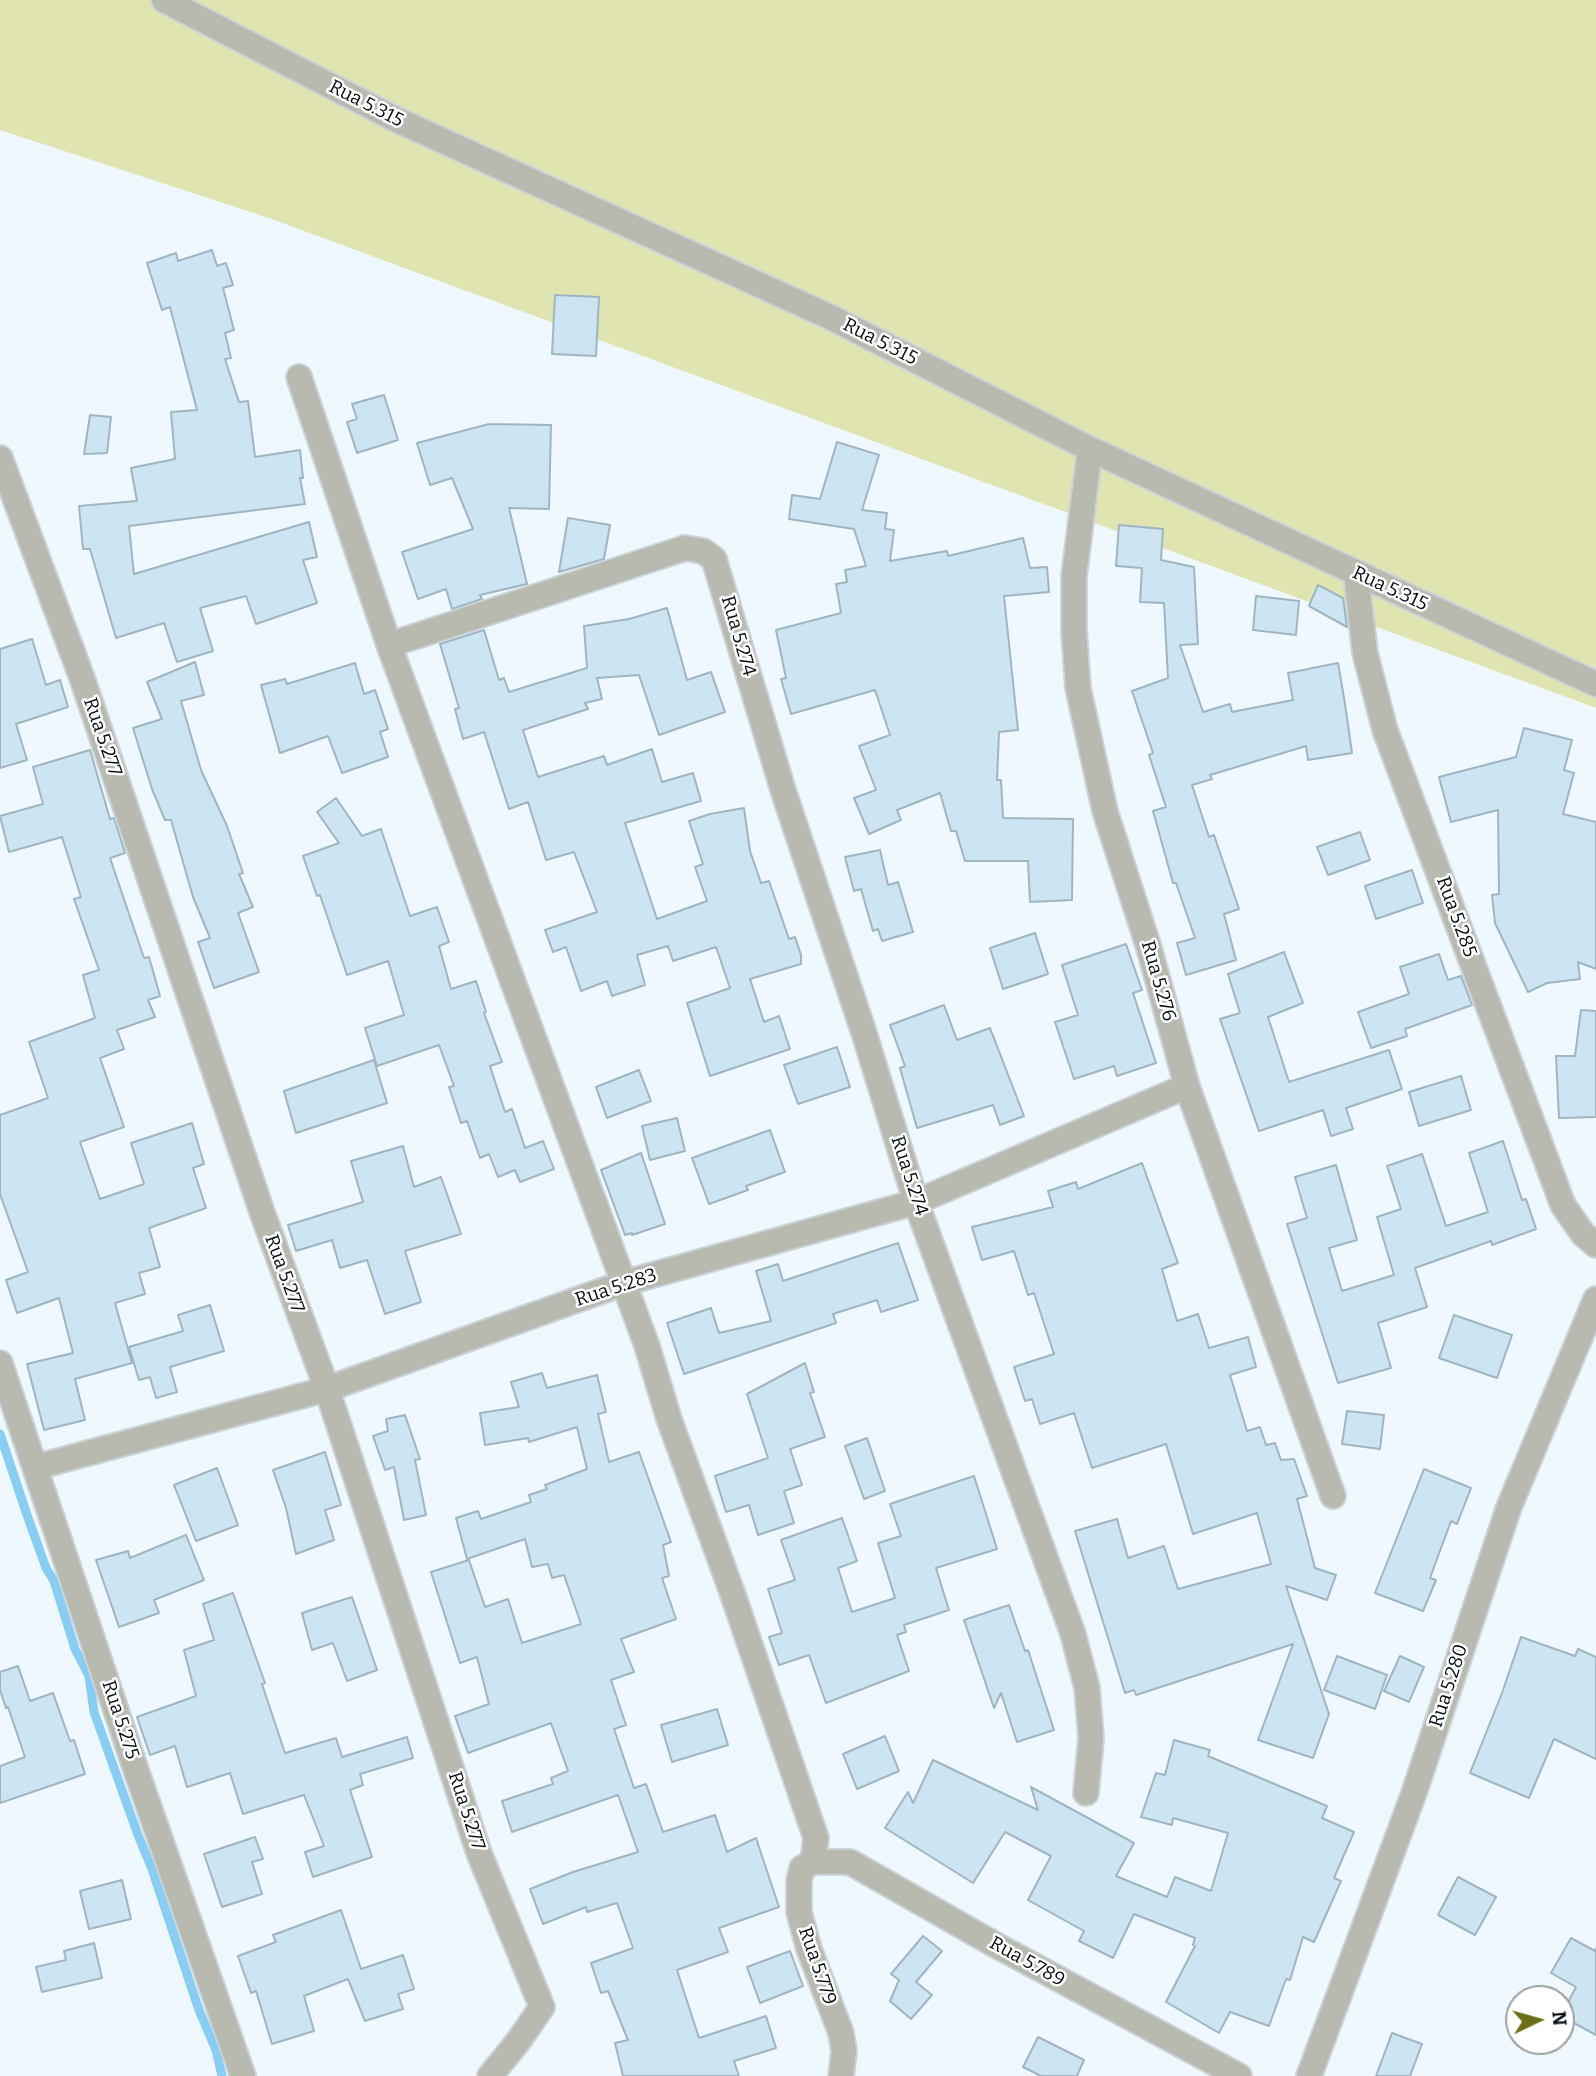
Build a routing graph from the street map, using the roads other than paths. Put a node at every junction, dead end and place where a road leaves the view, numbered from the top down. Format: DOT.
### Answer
graph roads {
  1 [pos="164,0"];
  2 [pos="299,377"];
  3 [pos="1090,449"];
  4 [pos="0,458"];
  5 [pos="1356,574"];
  6 [pos="389,645"];
  7 [pos="1596,684"];
  8 [pos="1187,1086"];
  9 [pos="916,1202"];
  10 [pos="1596,1245"];
  11 [pos="624,1283"];
  12 [pos="1596,1299"];
  13 [pos="0,1363"];
  14 [pos="327,1389"];
  15 [pos="36,1467"];
  16 [pos="1333,1496"];
  17 [pos="1086,1793"];
  18 [pos="813,1862"];
  19 [pos="243,2076"];
  20 [pos="490,2076"];
  21 [pos="841,2076"];
  22 [pos="1240,2076"];
  23 [pos="1309,2076"];
  1 -- 3 [label="street, Rua 5.315"];
  2 -- 6 [label="street"];
  3 -- 5 [label="street, Rua 5.315"];
  3 -- 8 [label="street, Rua 5.276"];
  4 -- 14 [label="street, Rua 5.277"];
  5 -- 7 [label="street, Rua 5.315"];
  5 -- 10 [label="street, Rua 5.285"];
  6 -- 9 [label="street, Rua 5.274"];
  6 -- 11 [label="street"];
  8 -- 9 [label="street, Rua 5.283"];
  8 -- 16 [label="street, Rua 5.276"];
  9 -- 11 [label="street, Rua 5.283"];
  9 -- 17 [label="street, Rua 5.274"];
  11 -- 14 [label="street, Rua 5.283"];
  11 -- 18 [label="street"];
  12 -- 23 [label="street, Rua 5.280"];
  13 -- 15 [label="street, Rua 5.275"];
  14 -- 15 [label="street, Rua 5.283"];
  14 -- 20 [label="street, Rua 5.277"];
  15 -- 19 [label="street, Rua 5.275"];
  18 -- 21 [label="street, Rua 5.779"];
  18 -- 22 [label="street, Rua 5.789"];
}
